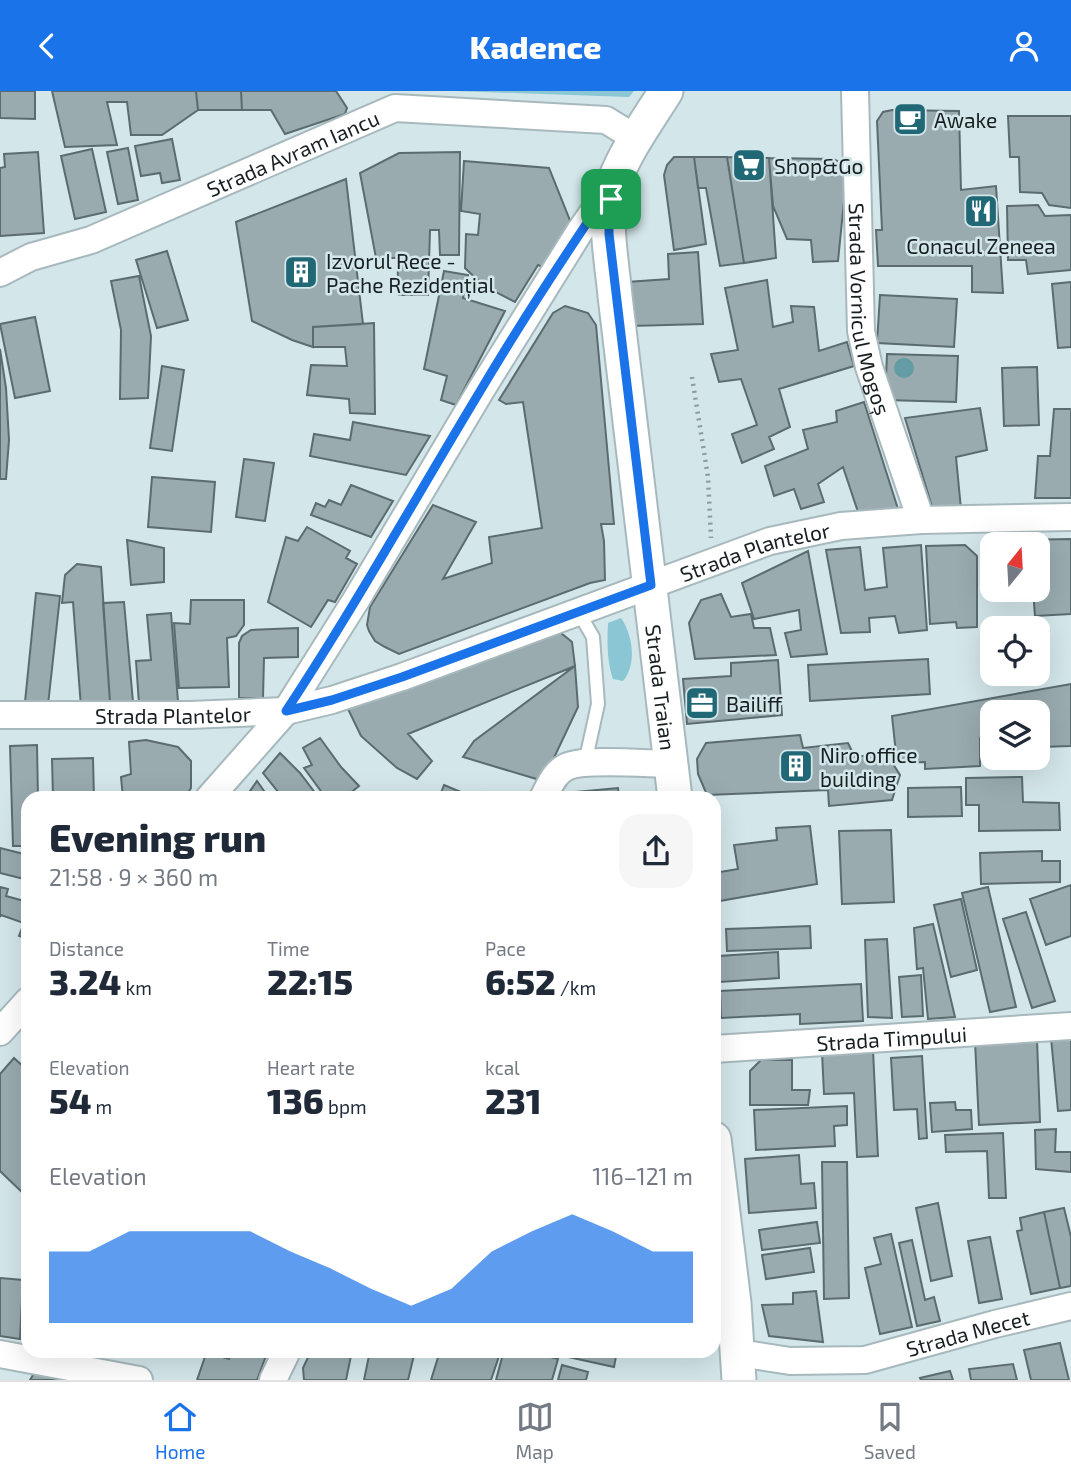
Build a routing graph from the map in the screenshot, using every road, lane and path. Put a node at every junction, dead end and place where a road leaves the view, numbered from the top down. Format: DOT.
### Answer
graph roads {
  1 [pos="666,91"];
  2 [pos="855,91"];
  3 [pos="389,99"];
  4 [pos="637,139"];
  5 [pos="614,183"];
  6 [pos="31,257"];
  7 [pos="0,258"];
  8 [pos="0,273"];
  9 [pos="692,377"];
  10 [pos="1071,517"];
  11 [pos="920,520"];
  12 [pos="712,563"];
  13 [pos="651,585"];
  14 [pos="579,613"];
  15 [pos="286,711"];
  16 [pos="0,715"];
  17 [pos="585,764"];
  18 [pos="671,764"];
  19 [pos="215,791"];
  20 [pos="546,791"];
  21 [pos="674,791"];
  22 [pos="21,1009"];
  23 [pos="1071,1026"];
  24 [pos="0,1032"];
  25 [pos="721,1049"];
  26 [pos="721,1203"];
  27 [pos="1071,1307"];
  28 [pos="0,1353"];
  29 [pos="21,1357"];
  30 [pos="26,1358"];
  31 [pos="284,1358"];
  32 [pos="865,1360"];
  33 [pos="739,1367"];
  34 [pos="139,1380"];
  35 [pos="273,1380"];
  36 [pos="843,1380"];
  1 -- 4 [label="street, Strada Traian"];
  2 -- 11 [label="street, Strada Vornicul Mogoș"];
  3 -- 4 [label="street, Strada Avram Iancu"];
  3 -- 6 [label="street, Strada Avram Iancu"];
  4 -- 5 [label="street, Strada Traian"];
  5 -- 13 [label="street, Strada Traian"];
  5 -- 15 [label="street"];
  6 -- 7 [label="street"];
  6 -- 8 [label="street, Strada Avram Iancu"];
  9 -- 12 [label="path"];
  10 -- 11 [label="street, Strada Plantelor"];
  11 -- 12 [label="street, Strada Plantelor"];
  12 -- 13 [label="street, Strada Plantelor"];
  13 -- 14 [label="street, Strada Plantelor"];
  13 -- 18 [label="street, Strada Traian"];
  14 -- 15 [label="street, Strada Plantelor"];
  14 -- 17 [label="lane"];
  15 -- 16 [label="street, Strada Plantelor"];
  15 -- 19 [label="street"];
  17 -- 18 [label="street"];
  17 -- 20 [label="street"];
  18 -- 21 [label="street, Strada Traian"];
  22 -- 24 [label="street"];
  23 -- 25 [label="street, Strada Timpului"];
  26 -- 33 [label="street"];
  27 -- 32 [label="street, Strada Mecet"];
  28 -- 29 [label="street"];
  30 -- 34 [label="street"];
  31 -- 35 [label="street"];
  32 -- 33 [label="street, Strada Mecet"];
  32 -- 36 [label="street, Strada Mecet"];
}
